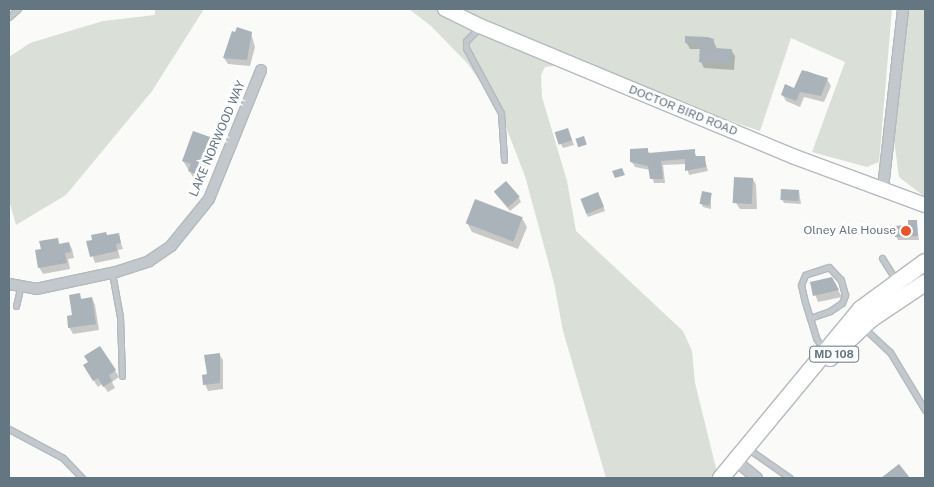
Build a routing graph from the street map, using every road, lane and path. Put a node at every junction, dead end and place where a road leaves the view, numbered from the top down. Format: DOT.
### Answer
graph roads {
  1 [pos="18,9"];
  2 [pos="445,9"];
  3 [pos="903,9"];
  4 [pos="9,17"];
  5 [pos="480,26"];
  6 [pos="260,70"];
  7 [pos="504,160"];
  8 [pos="884,188"];
  9 [pos="925,205"];
  10 [pos="882,258"];
  11 [pos="925,262"];
  12 [pos="112,273"];
  13 [pos="896,281"];
  14 [pos="925,283"];
  15 [pos="9,284"];
  16 [pos="20,288"];
  17 [pos="906,295"];
  18 [pos="16,306"];
  19 [pos="810,318"];
  20 [pos="862,327"];
  21 [pos="824,352"];
  22 [pos="122,376"];
  23 [pos="793,394"];
  24 [pos="925,410"];
  25 [pos="9,429"];
  26 [pos="747,448"];
  27 [pos="736,461"];
  28 [pos="82,478"];
  29 [pos="722,478"];
  30 [pos="757,478"];
  31 [pos="790,478"];
  1 -- 4 [label="lane"];
  2 -- 5 [label="main road, DOCTOR BIRD ROAD"];
  3 -- 8 [label="street"];
  5 -- 7 [label="lane"];
  5 -- 8 [label="main road, DOCTOR BIRD ROAD"];
  6 -- 12 [label="street, LAKE NORWOOD WAY"];
  8 -- 9 [label="main road, DOCTOR BIRD ROAD"];
  10 -- 13 [label="lane"];
  11 -- 13 [label="main road, MD 108"];
  12 -- 16 [label="street, LAKE NORWOOD WAY"];
  12 -- 22 [label="lane"];
  13 -- 17 [label="lane"];
  13 -- 21 [label="main road, MD 108"];
  14 -- 17 [label="main road, MD 108"];
  15 -- 16 [label="street, LAKE NORWOOD WAY"];
  16 -- 18 [label="lane"];
  17 -- 20 [label="main road, MD 108"];
  19 -- 19 [label="lane"];
  19 -- 21 [label="lane"];
  20 -- 23 [label="main road, MD 108"];
  20 -- 24 [label="lane"];
  21 -- 23 [label="main road, MD 108"];
  23 -- 26 [label="main road, MD 108"];
  25 -- 28 [label="lane"];
  26 -- 27 [label="main road, MD 108"];
  26 -- 31 [label="lane"];
  27 -- 29 [label="main road, MD 108"];
  27 -- 30 [label="street"];
}
